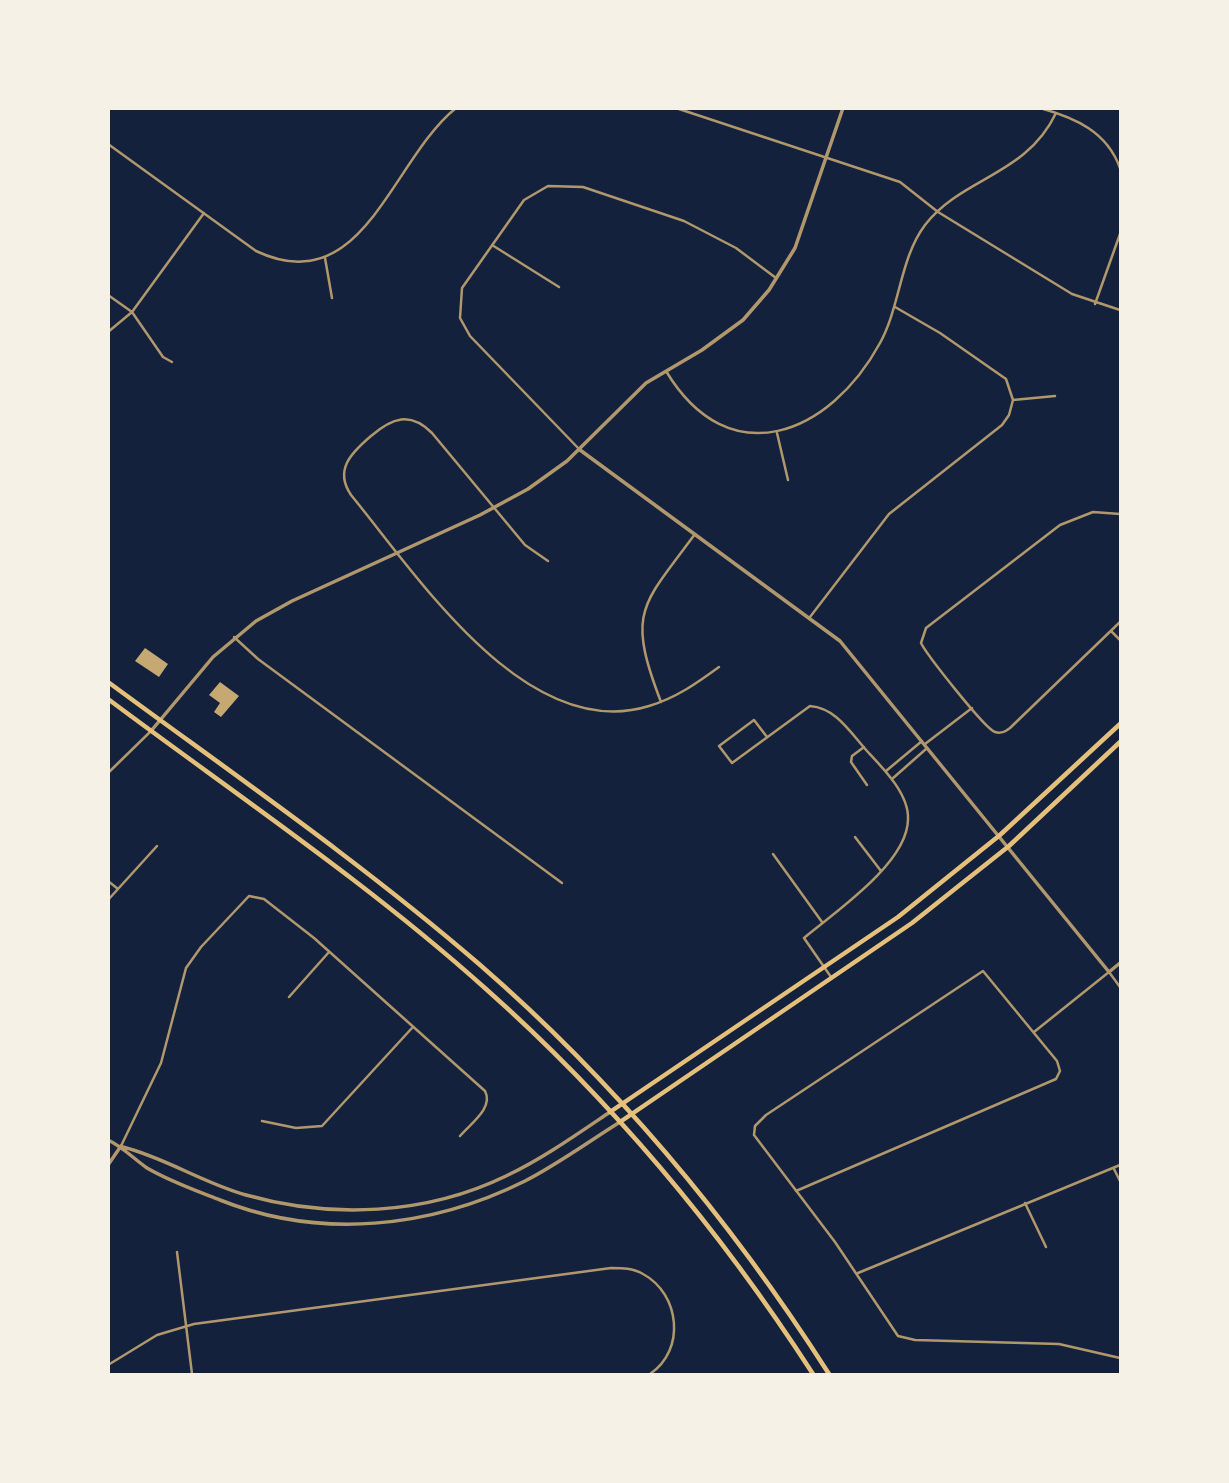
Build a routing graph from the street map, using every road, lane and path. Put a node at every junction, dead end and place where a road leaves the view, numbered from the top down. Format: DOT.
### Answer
graph roads {
  1 [pos="456,108"];
  2 [pos="676,108"];
  3 [pos="843,108"];
  4 [pos="1040,108"];
  5 [pos="1056,113"];
  6 [pos="108,144"];
  7 [pos="827,158"];
  8 [pos="1121,168"];
  9 [pos="938,212"];
  10 [pos="204,213"];
  11 [pos="1121,234"];
  12 [pos="492,245"];
  13 [pos="326,258"];
  14 [pos="777,279"];
  15 [pos="559,287"];
  16 [pos="108,295"];
  17 [pos="332,298"];
  18 [pos="1095,304"];
  19 [pos="895,307"];
  20 [pos="1121,310"];
  21 [pos="132,312"];
  22 [pos="108,332"];
  23 [pos="172,362"];
  24 [pos="666,371"];
  25 [pos="1055,396"];
  26 [pos="1013,400"];
  27 [pos="777,433"];
  28 [pos="580,450"];
  29 [pos="788,480"];
  30 [pos="494,508"];
  31 [pos="1121,514"];
  32 [pos="695,534"];
  33 [pos="398,553"];
  34 [pos="548,561"];
  35 [pos="810,617"];
  36 [pos="1121,622"];
  37 [pos="1111,631"];
  38 [pos="234,638"];
  39 [pos="1121,640"];
  40 [pos="719,667"];
  41 [pos="108,682"];
  42 [pos="108,699"];
  43 [pos="661,702"];
  44 [pos="972,708"];
  45 [pos="160,720"];
  46 [pos="1121,724"];
  47 [pos="151,731"];
  48 [pos="767,737"];
  49 [pos="1121,742"];
  50 [pos="925,744"];
  51 [pos="864,747"];
  52 [pos="886,771"];
  53 [pos="108,773"];
  54 [pos="892,779"];
  55 [pos="867,785"];
  56 [pos="1000,835"];
  57 [pos="855,837"];
  58 [pos="157,846"];
  59 [pos="1009,846"];
  60 [pos="773,854"];
  61 [pos="881,871"];
  62 [pos="108,881"];
  63 [pos="562,883"];
  64 [pos="118,889"];
  65 [pos="108,900"];
  66 [pos="822,922"];
  67 [pos="329,952"];
  68 [pos="1121,963"];
  69 [pos="824,967"];
  70 [pos="1109,972"];
  71 [pos="833,978"];
  72 [pos="1121,987"];
  73 [pos="289,997"];
  74 [pos="412,1028"];
  75 [pos="1034,1032"];
  76 [pos="623,1103"];
  77 [pos="610,1112"];
  78 [pos="632,1115"];
  79 [pos="262,1121"];
  80 [pos="620,1122"];
  81 [pos="460,1136"];
  82 [pos="108,1140"];
  83 [pos="121,1146"];
  84 [pos="108,1165"];
  85 [pos="1121,1165"];
  86 [pos="1114,1168"];
  87 [pos="1121,1181"];
  88 [pos="796,1191"];
  89 [pos="1025,1203"];
  90 [pos="1046,1247"];
  91 [pos="177,1252"];
  92 [pos="857,1273"];
  93 [pos="186,1325"];
  94 [pos="1121,1358"];
  95 [pos="108,1365"];
  96 [pos="192,1374"];
  97 [pos="650,1374"];
  98 [pos="813,1374"];
  99 [pos="829,1374"];
  1 -- 13 [label="street"];
  2 -- 7 [label="street"];
  3 -- 7 [label="street"];
  4 -- 5 [label="street"];
  5 -- 8 [label="street"];
  5 -- 9 [label="street"];
  6 -- 10 [label="street"];
  7 -- 9 [label="street"];
  7 -- 14 [label="street"];
  9 -- 18 [label="street"];
  9 -- 19 [label="street"];
  10 -- 13 [label="street"];
  10 -- 21 [label="street"];
  11 -- 18 [label="street"];
  12 -- 14 [label="street"];
  12 -- 15 [label="street"];
  12 -- 28 [label="street"];
  13 -- 17 [label="street"];
  14 -- 24 [label="street"];
  16 -- 21 [label="street"];
  18 -- 20 [label="street"];
  19 -- 26 [label="street"];
  19 -- 27 [label="street"];
  21 -- 22 [label="street"];
  21 -- 23 [label="street"];
  24 -- 27 [label="street"];
  24 -- 28 [label="street"];
  25 -- 26 [label="street"];
  26 -- 35 [label="street"];
  27 -- 29 [label="street"];
  28 -- 30 [label="street"];
  28 -- 32 [label="street"];
  30 -- 33 [label="street"];
  30 -- 33 [label="street"];
  30 -- 34 [label="street"];
  31 -- 44 [label="street"];
  32 -- 35 [label="street"];
  32 -- 43 [label="street"];
  33 -- 38 [label="street"];
  33 -- 43 [label="street"];
  35 -- 50 [label="street"];
  36 -- 37 [label="street"];
  37 -- 39 [label="street"];
  37 -- 44 [label="street"];
  38 -- 45 [label="street"];
  38 -- 63 [label="street"];
  40 -- 43 [label="street"];
  41 -- 45 [label="main road"];
  42 -- 47 [label="main road"];
  44 -- 50 [label="street"];
  45 -- 47 [label="street"];
  45 -- 76 [label="main road"];
  46 -- 56 [label="main road"];
  47 -- 53 [label="street"];
  47 -- 77 [label="main road"];
  48 -- 48 [label="street"];
  48 -- 51 [label="street"];
  49 -- 59 [label="main road"];
  50 -- 52 [label="street"];
  50 -- 54 [label="street"];
  50 -- 56 [label="street"];
  51 -- 52 [label="street"];
  51 -- 55 [label="street"];
  52 -- 54 [label="street"];
  54 -- 61 [label="street"];
  56 -- 59 [label="street"];
  56 -- 69 [label="main road"];
  57 -- 61 [label="street"];
  58 -- 64 [label="street"];
  59 -- 70 [label="street"];
  59 -- 71 [label="main road"];
  60 -- 66 [label="street"];
  61 -- 66 [label="street"];
  62 -- 64 [label="street"];
  64 -- 65 [label="street"];
  66 -- 69 [label="street"];
  67 -- 73 [label="street"];
  67 -- 74 [label="street"];
  67 -- 83 [label="street"];
  68 -- 70 [label="street"];
  69 -- 71 [label="street"];
  69 -- 76 [label="main road"];
  70 -- 72 [label="street"];
  70 -- 75 [label="street"];
  71 -- 78 [label="main road"];
  74 -- 79 [label="street"];
  74 -- 81 [label="street"];
  75 -- 88 [label="street"];
  75 -- 88 [label="street"];
  76 -- 77 [label="main road"];
  76 -- 78 [label="main road"];
  77 -- 80 [label="main road"];
  77 -- 83 [label="street"];
  78 -- 80 [label="main road"];
  78 -- 99 [label="main road"];
  80 -- 83 [label="street"];
  80 -- 98 [label="main road"];
  82 -- 83 [label="street"];
  83 -- 84 [label="street"];
  85 -- 86 [label="street"];
  86 -- 87 [label="street"];
  86 -- 89 [label="street"];
  88 -- 92 [label="street"];
  89 -- 90 [label="street"];
  89 -- 92 [label="street"];
  91 -- 93 [label="street"];
  92 -- 94 [label="street"];
  93 -- 95 [label="street"];
  93 -- 96 [label="street"];
  93 -- 97 [label="street"];
}
